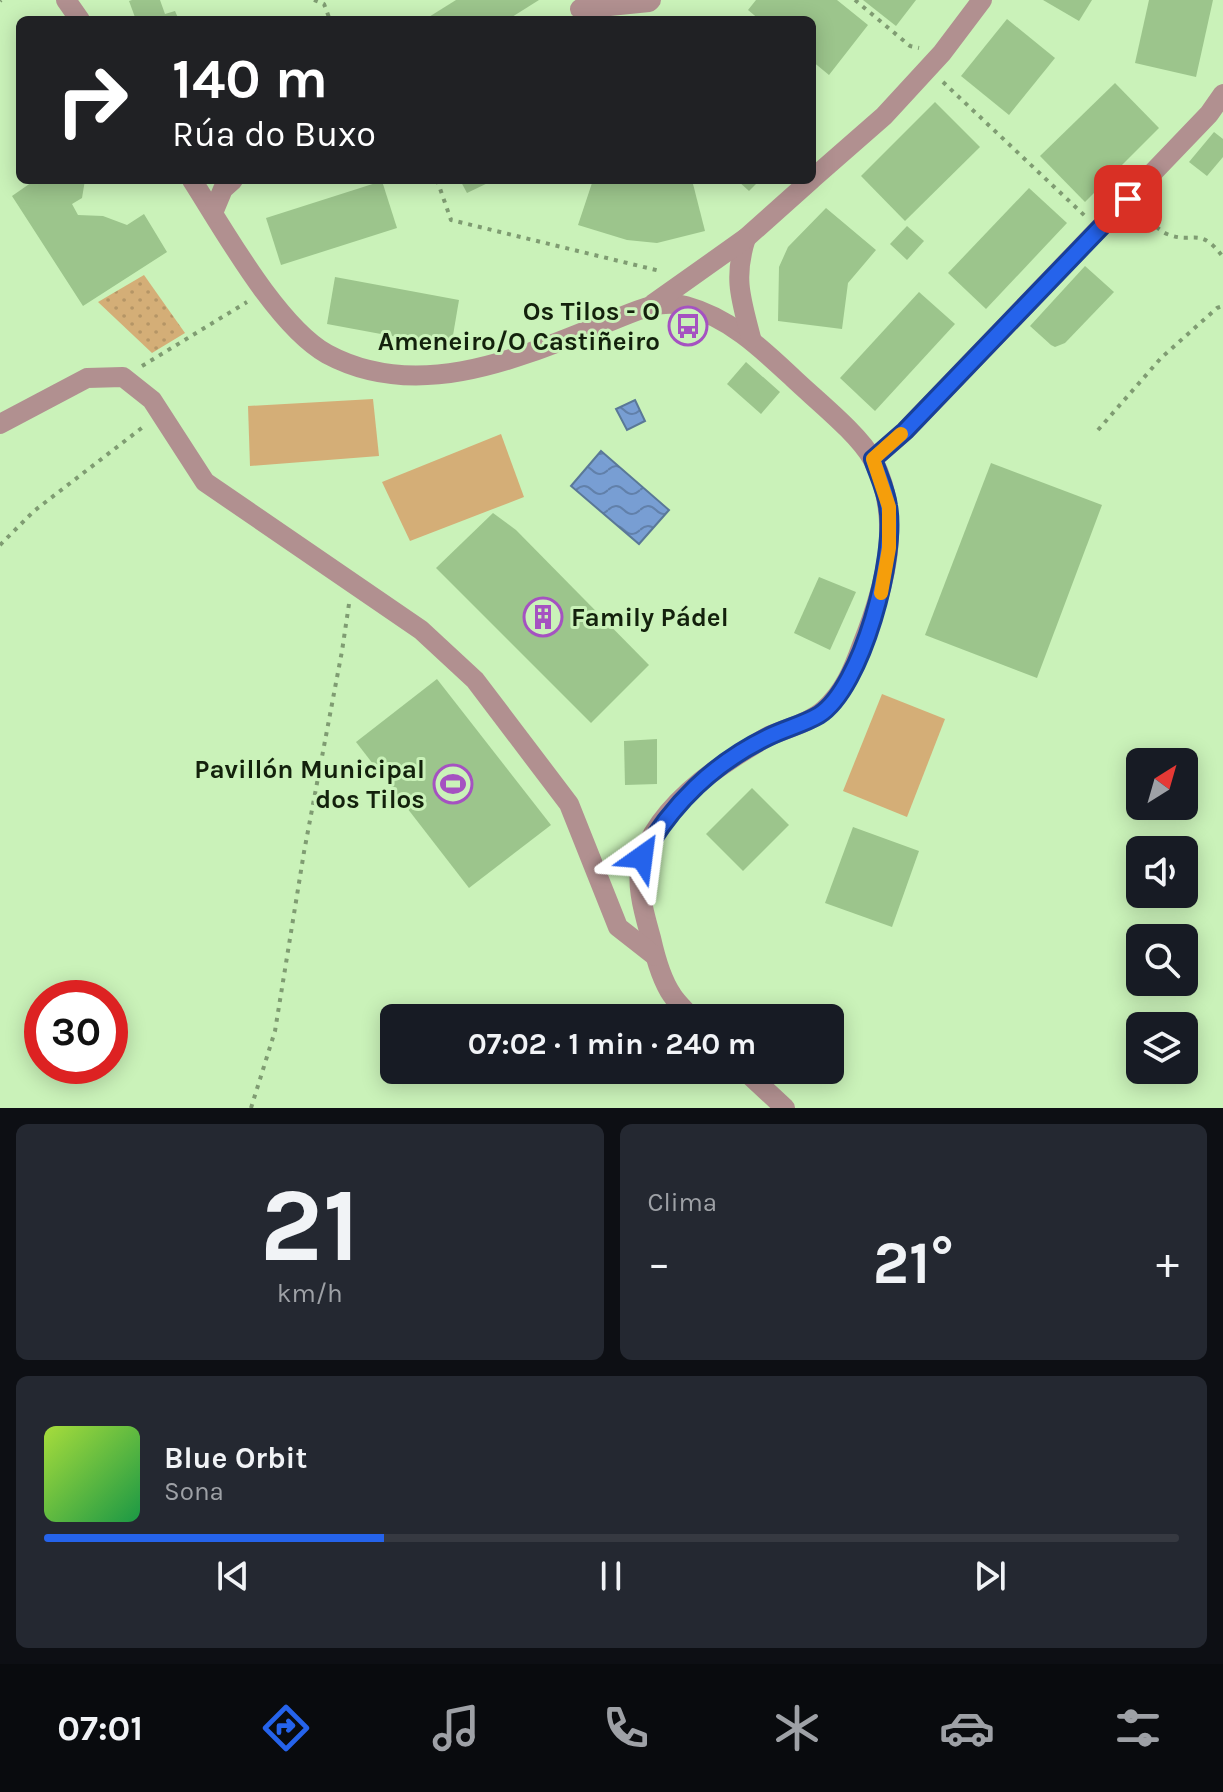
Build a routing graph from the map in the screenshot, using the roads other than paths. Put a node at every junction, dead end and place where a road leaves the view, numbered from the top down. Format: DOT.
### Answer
graph roads {
  1 [pos="651,0"];
  2 [pos="982,0"];
  3 [pos="578,10"];
  4 [pos="1223,94"];
  5 [pos="816,176"];
  6 [pos="195,184"];
  7 [pos="229,184"];
  8 [pos="807,184"];
  9 [pos="213,213"];
  10 [pos="746,238"];
  11 [pos="653,304"];
  12 [pos="751,338"];
  13 [pos="0,424"];
  14 [pos="873,459"];
  15 [pos="655,956"];
  16 [pos="680,1004"];
  17 [pos="759,1084"];
  18 [pos="785,1108"];
  1 -- 3 [label="street"];
  2 -- 5 [label="street"];
  4 -- 14 [label="street"];
  6 -- 9 [label="street"];
  7 -- 9 [label="street"];
  8 -- 10 [label="street"];
  9 -- 11 [label="street"];
  10 -- 11 [label="street"];
  10 -- 12 [label="street"];
  11 -- 12 [label="street"];
  12 -- 14 [label="street"];
  13 -- 15 [label="street"];
  14 -- 15 [label="street"];
  15 -- 16 [label="street"];
  17 -- 18 [label="street"];
}
